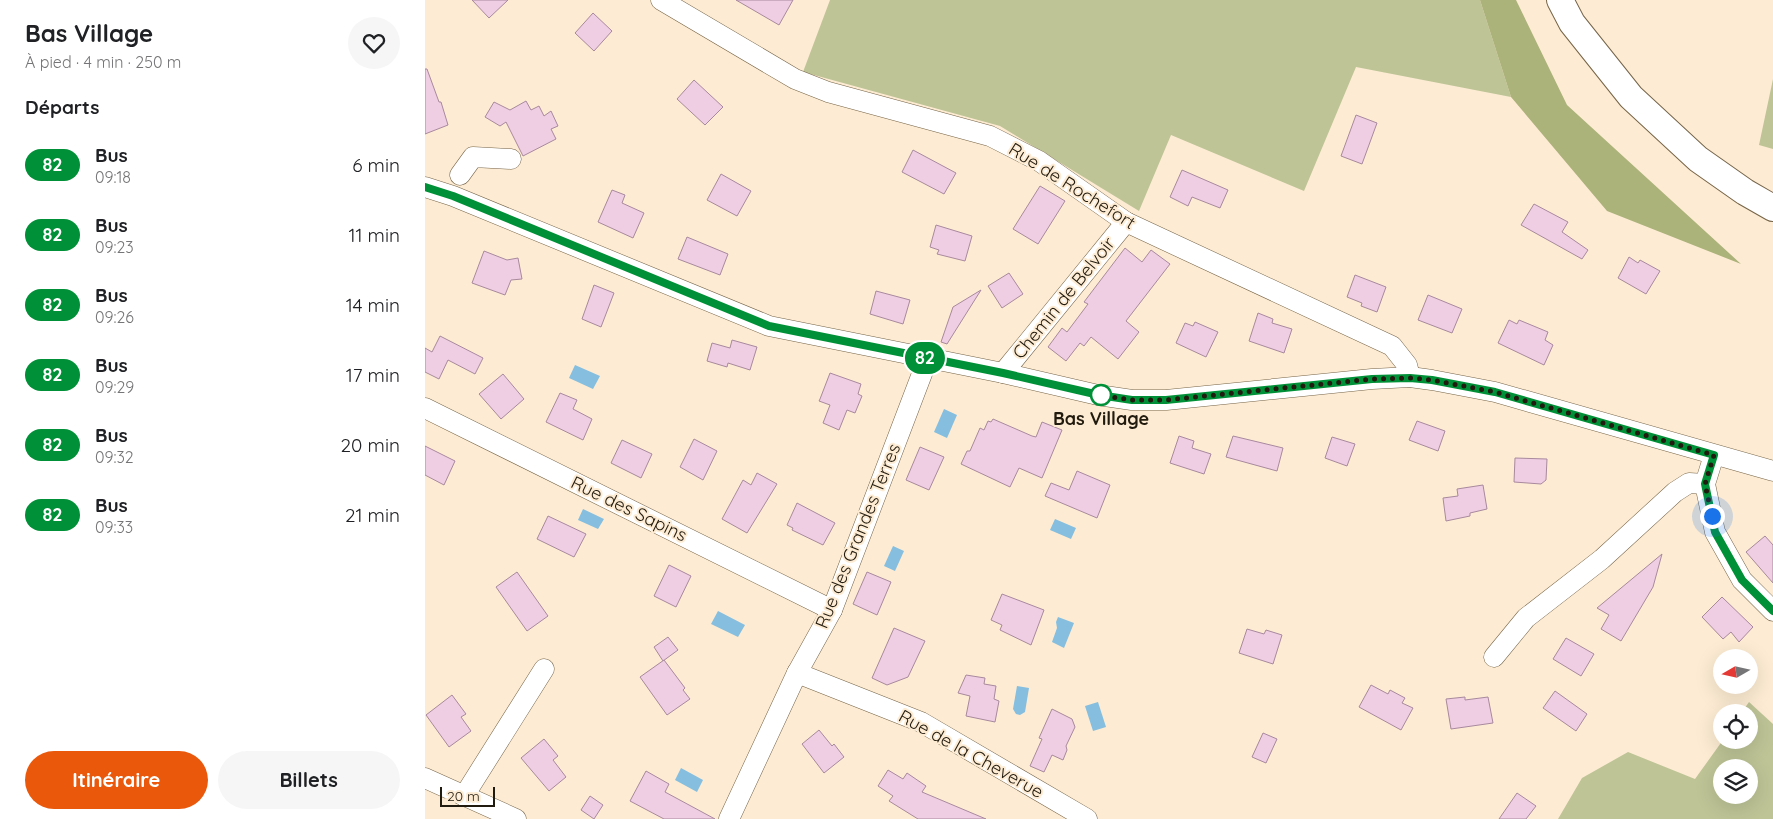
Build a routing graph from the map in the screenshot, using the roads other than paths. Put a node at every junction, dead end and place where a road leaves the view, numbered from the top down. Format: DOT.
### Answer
graph roads {
  1 [pos="661,0"];
  2 [pos="1560,0"];
  3 [pos="511,159"];
  4 [pos="460,175"];
  5 [pos="425,187"];
  6 [pos="1773,208"];
  7 [pos="1126,222"];
  8 [pos="928,358"];
  9 [pos="1003,373"];
  10 [pos="1410,378"];
  11 [pos="425,408"];
  12 [pos="1714,455"];
  13 [pos="1773,471"];
  14 [pos="1705,484"];
  15 [pos="832,610"];
  16 [pos="1773,611"];
  17 [pos="1494,656"];
  18 [pos="544,669"];
  19 [pos="797,673"];
  20 [pos="425,778"];
  21 [pos="464,796"];
  22 [pos="516,819"];
  23 [pos="729,819"];
  24 [pos="1087,819"];
  1 -- 7 [label="street, Rue de Rochefort"];
  2 -- 6 [label="main road"];
  3 -- 4 [label="street"];
  5 -- 8 [label="street"];
  7 -- 9 [label="street, Chemin de Belvoir"];
  7 -- 10 [label="street, Rue de Rochefort"];
  8 -- 9 [label="street"];
  8 -- 15 [label="street, Rue des Grandes Terres"];
  9 -- 10 [label="street"];
  10 -- 12 [label="street"];
  11 -- 15 [label="street, Rue des Sapins"];
  12 -- 13 [label="street"];
  12 -- 14 [label="street"];
  14 -- 16 [label="street"];
  14 -- 17 [label="street"];
  15 -- 19 [label="street, Rue des Grandes Terres"];
  18 -- 21 [label="street"];
  19 -- 23 [label="street, Rue des Grandes Terres"];
  19 -- 24 [label="street, Rue de la Cheverue"];
  20 -- 21 [label="street"];
  21 -- 22 [label="street"];
}
